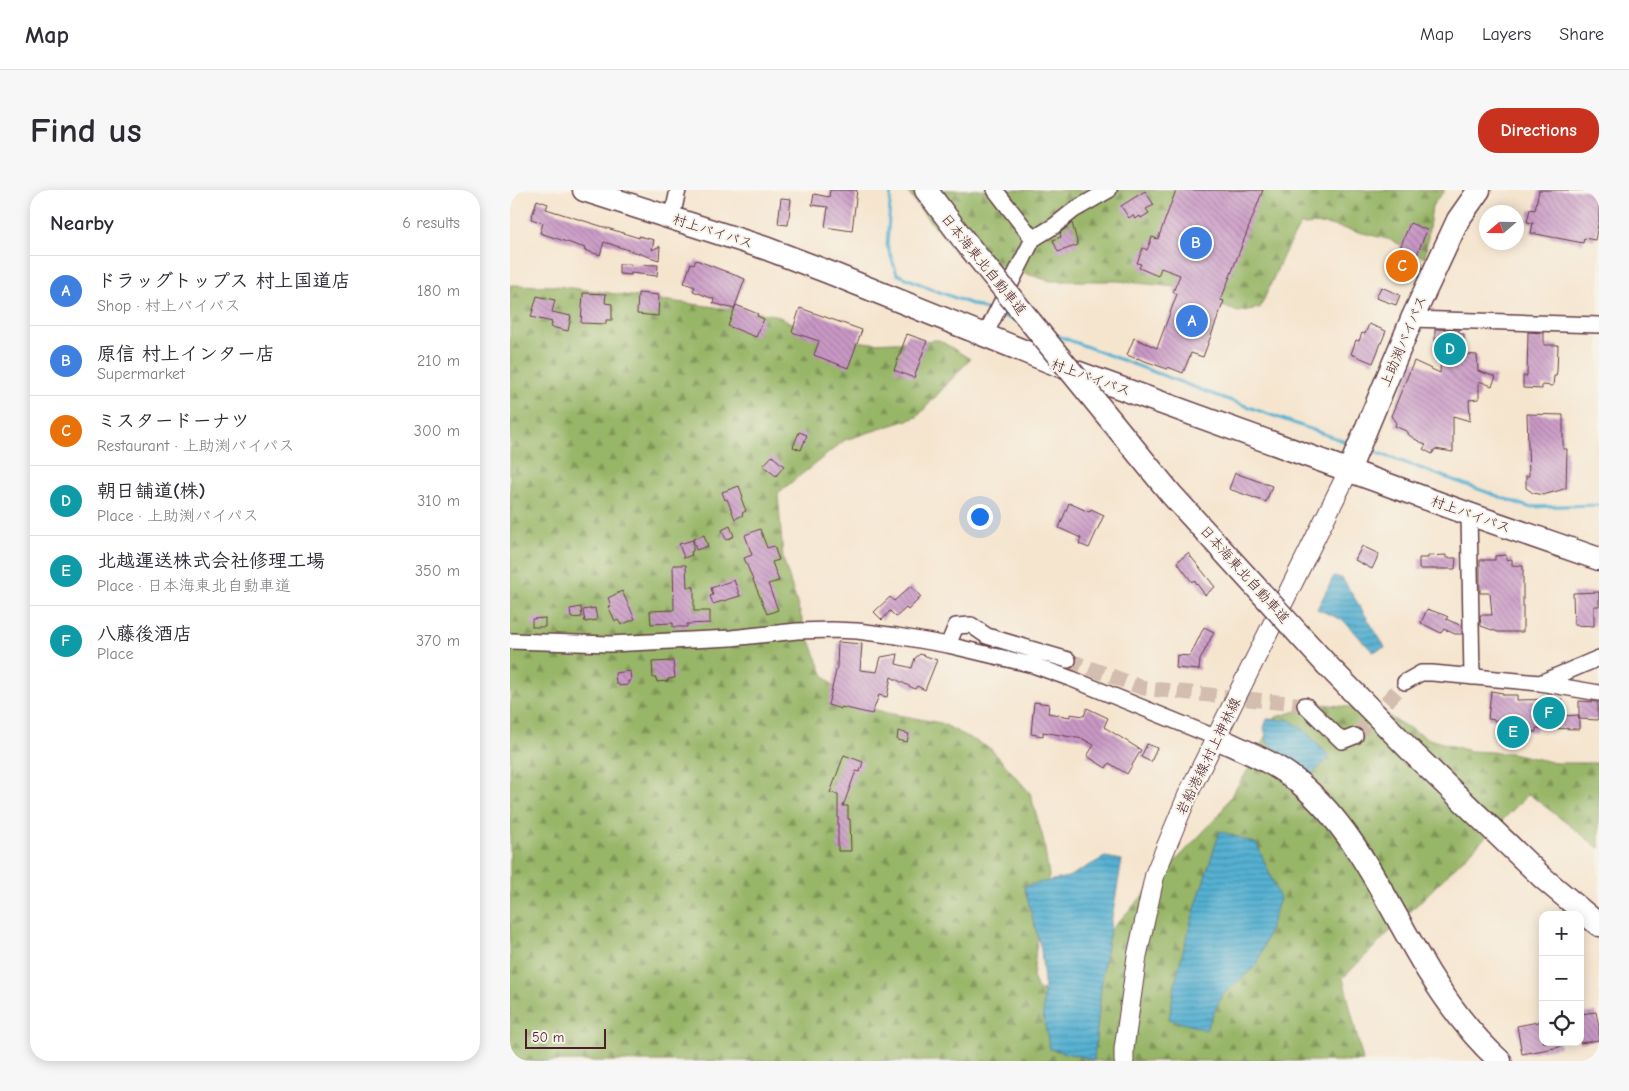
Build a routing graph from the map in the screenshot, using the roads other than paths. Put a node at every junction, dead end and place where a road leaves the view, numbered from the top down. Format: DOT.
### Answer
graph roads {
  1 [pos="584,190"];
  2 [pos="678,190"];
  3 [pos="926,190"];
  4 [pos="995,190"];
  5 [pos="1109,190"];
  6 [pos="1479,190"];
  7 [pos="672,218"];
  8 [pos="1033,239"];
  9 [pos="1412,319"];
  10 [pos="1599,325"];
  11 [pos="985,335"];
  12 [pos="1355,454"];
  13 [pos="1469,514"];
  14 [pos="1599,559"];
  15 [pos="510,641"];
  16 [pos="948,645"];
  17 [pos="1599,658"];
  18 [pos="1068,660"];
  19 [pos="1472,677"];
  20 [pos="1405,682"];
  21 [pos="1540,683"];
  22 [pos="1599,693"];
  23 [pos="1305,705"];
  24 [pos="1355,736"];
  25 [pos="1217,738"];
  26 [pos="1524,858"];
  27 [pos="1543,878"];
  28 [pos="1572,911"];
  29 [pos="1599,918"];
  30 [pos="1584,923"];
  31 [pos="1599,925"];
  32 [pos="1599,940"];
  33 [pos="1124,1061"];
  34 [pos="1484,1061"];
  35 [pos="1500,1061"];
  1 -- 7 [label="highway, 村上バイパス"];
  2 -- 7 [label="street"];
  3 -- 26 [label="highway, 日本海東北自動車道, bridge"];
  4 -- 8 [label="street"];
  5 -- 8 [label="street"];
  6 -- 9 [label="highway, 上助渕バイパス"];
  7 -- 11 [label="highway, 村上バイパス"];
  8 -- 11 [label="street"];
  9 -- 10 [label="street"];
  9 -- 12 [label="highway, 上助渕バイパス"];
  11 -- 12 [label="highway, 村上バイパス"];
  12 -- 13 [label="highway, 村上バイパス"];
  12 -- 25 [label="main road, 岩船港線;村上神林線"];
  13 -- 14 [label="highway, 村上バイパス"];
  13 -- 19 [label="street"];
  15 -- 16 [label="street"];
  16 -- 18 [label="street"];
  16 -- 25 [label="street"];
  17 -- 21 [label="street"];
  19 -- 20 [label="street"];
  19 -- 21 [label="street"];
  21 -- 22 [label="street"];
  23 -- 24 [label="street"];
  25 -- 33 [label="main road, 岩船港線;村上神林線"];
  25 -- 34 [label="highway"];
  25 -- 35 [label="highway"];
  26 -- 27 [label="highway, 日本海東北自動車道"];
  26 -- 29 [label="highway"];
  27 -- 28 [label="highway"];
  27 -- 31 [label="highway, 日本海東北自動車道"];
  30 -- 32 [label="highway"];
}
